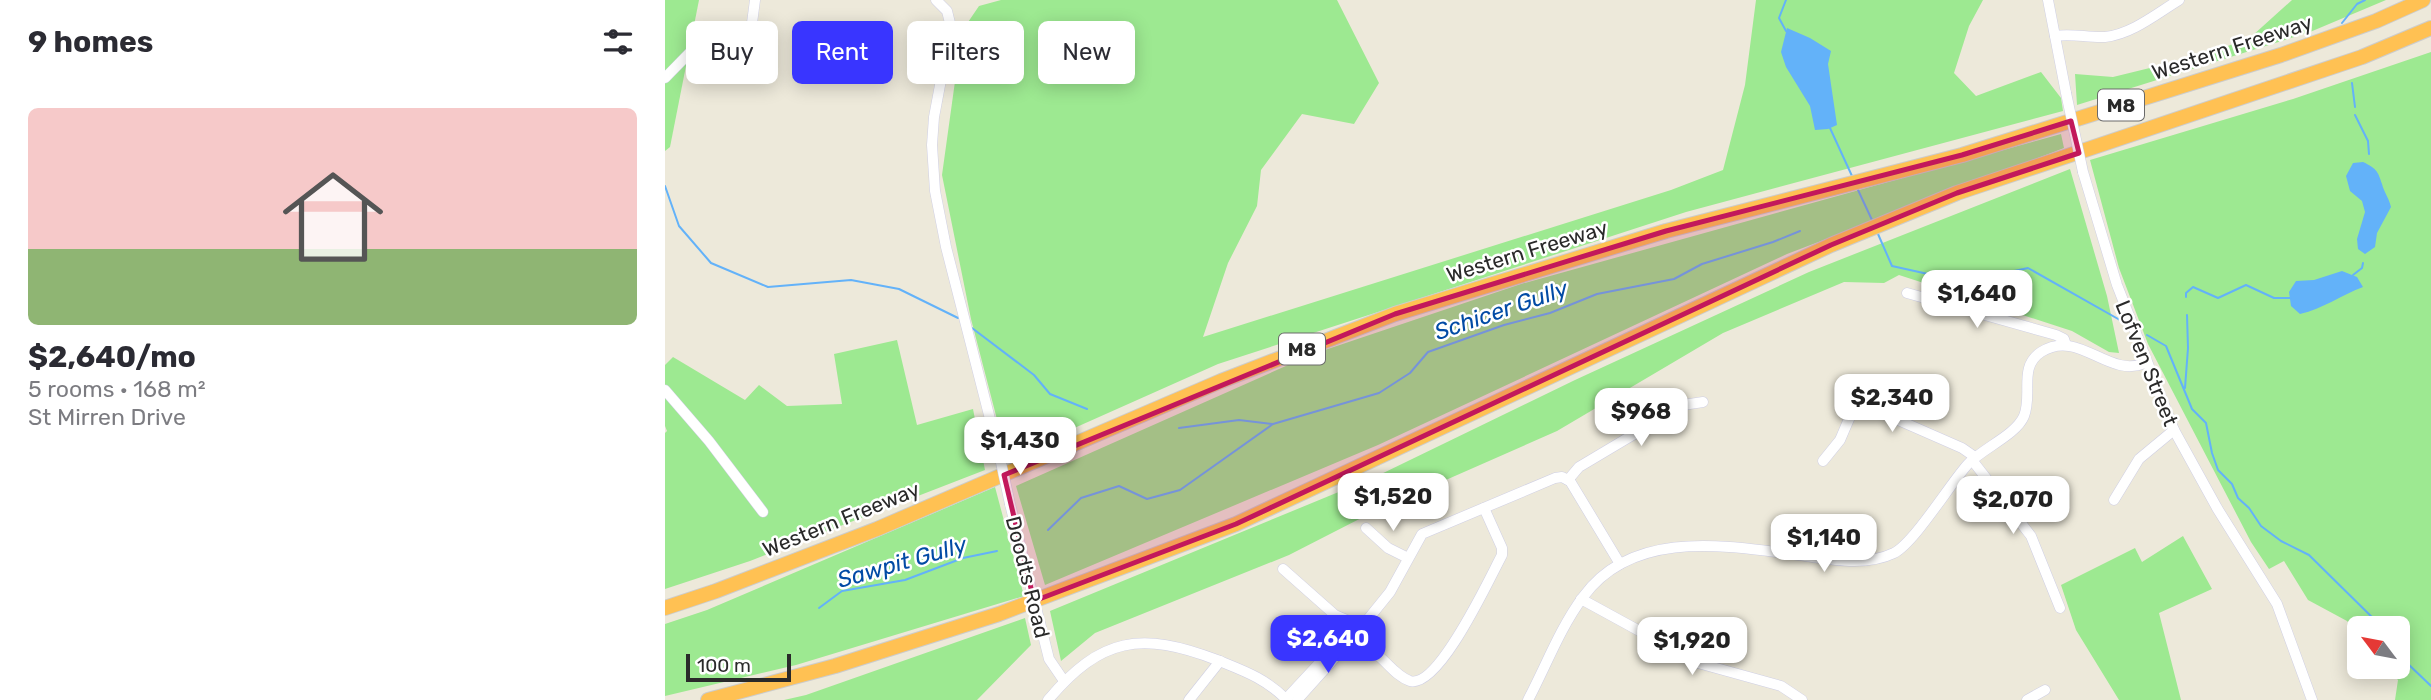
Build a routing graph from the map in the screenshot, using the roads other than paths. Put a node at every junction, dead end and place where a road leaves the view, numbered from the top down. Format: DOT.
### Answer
graph roads {
  1 [pos="755,0"];
  2 [pos="936,0"];
  3 [pos="2048,0"];
  4 [pos="2179,0"];
  5 [pos="2423,0"];
  6 [pos="2431,28"];
  7 [pos="2055,36"];
  8 [pos="665,78"];
  9 [pos="1907,293"];
  10 [pos="2066,345"];
  11 [pos="2145,363"];
  12 [pos="665,390"];
  13 [pos="1841,395"];
  14 [pos="1703,401"];
  15 [pos="1866,406"];
  16 [pos="2174,430"];
  17 [pos="1974,458"];
  18 [pos="1823,461"];
  19 [pos="1568,480"];
  20 [pos="2114,500"];
  21 [pos="1484,508"];
  22 [pos="763,512"];
  23 [pos="1366,528"];
  24 [pos="1408,558"];
  25 [pos="1620,564"];
  26 [pos="1283,569"];
  27 [pos="1583,596"];
  28 [pos="1378,607"];
  29 [pos="665,608"];
  30 [pos="2060,608"];
  31 [pos="1335,615"];
  32 [pos="1355,623"];
  33 [pos="1365,631"];
  34 [pos="1343,633"];
  35 [pos="1356,645"];
  36 [pos="1378,654"];
  37 [pos="1220,661"];
  38 [pos="1064,681"];
  39 [pos="2045,690"];
  40 [pos="708,700"];
  41 [pos="1048,700"];
  42 [pos="1189,700"];
  43 [pos="1286,700"];
  44 [pos="1297,700"];
  45 [pos="1528,700"];
  46 [pos="1802,700"];
  47 [pos="2027,700"];
  48 [pos="2312,700"];
  1 -- 8 [label="street"];
  2 -- 38 [label="street, Doodts Road, bridge"];
  3 -- 7 [label="street, Lofven Street"];
  4 -- 7 [label="street"];
  5 -- 29 [label="highway, Western Freeway / M8"];
  6 -- 40 [label="highway, M8"];
  7 -- 11 [label="street, Lofven Street, bridge"];
  9 -- 10 [label="street"];
  10 -- 11 [label="street"];
  10 -- 17 [label="street"];
  11 -- 16 [label="street, Lofven Street"];
  12 -- 22 [label="street"];
  13 -- 15 [label="street"];
  14 -- 19 [label="street"];
  15 -- 17 [label="street"];
  15 -- 18 [label="street"];
  16 -- 20 [label="street"];
  16 -- 48 [label="street, Lofven Street"];
  17 -- 25 [label="street"];
  17 -- 30 [label="street"];
  19 -- 21 [label="street"];
  19 -- 25 [label="street"];
  21 -- 24 [label="street"];
  21 -- 36 [label="street"];
  23 -- 24 [label="street"];
  24 -- 28 [label="street"];
  25 -- 27 [label="street"];
  26 -- 31 [label="street"];
  27 -- 45 [label="street"];
  27 -- 46 [label="street"];
  28 -- 32 [label="street"];
  28 -- 33 [label="street"];
  31 -- 32 [label="street"];
  31 -- 34 [label="street"];
  32 -- 33 [label="street"];
  32 -- 34 [label="street"];
  33 -- 35 [label="street"];
  33 -- 36 [label="street"];
  34 -- 35 [label="street"];
  34 -- 43 [label="street"];
  35 -- 36 [label="street"];
  35 -- 44 [label="street"];
  37 -- 38 [label="street"];
  37 -- 42 [label="street"];
  37 -- 43 [label="street"];
  38 -- 41 [label="street"];
  39 -- 47 [label="street"];
}
